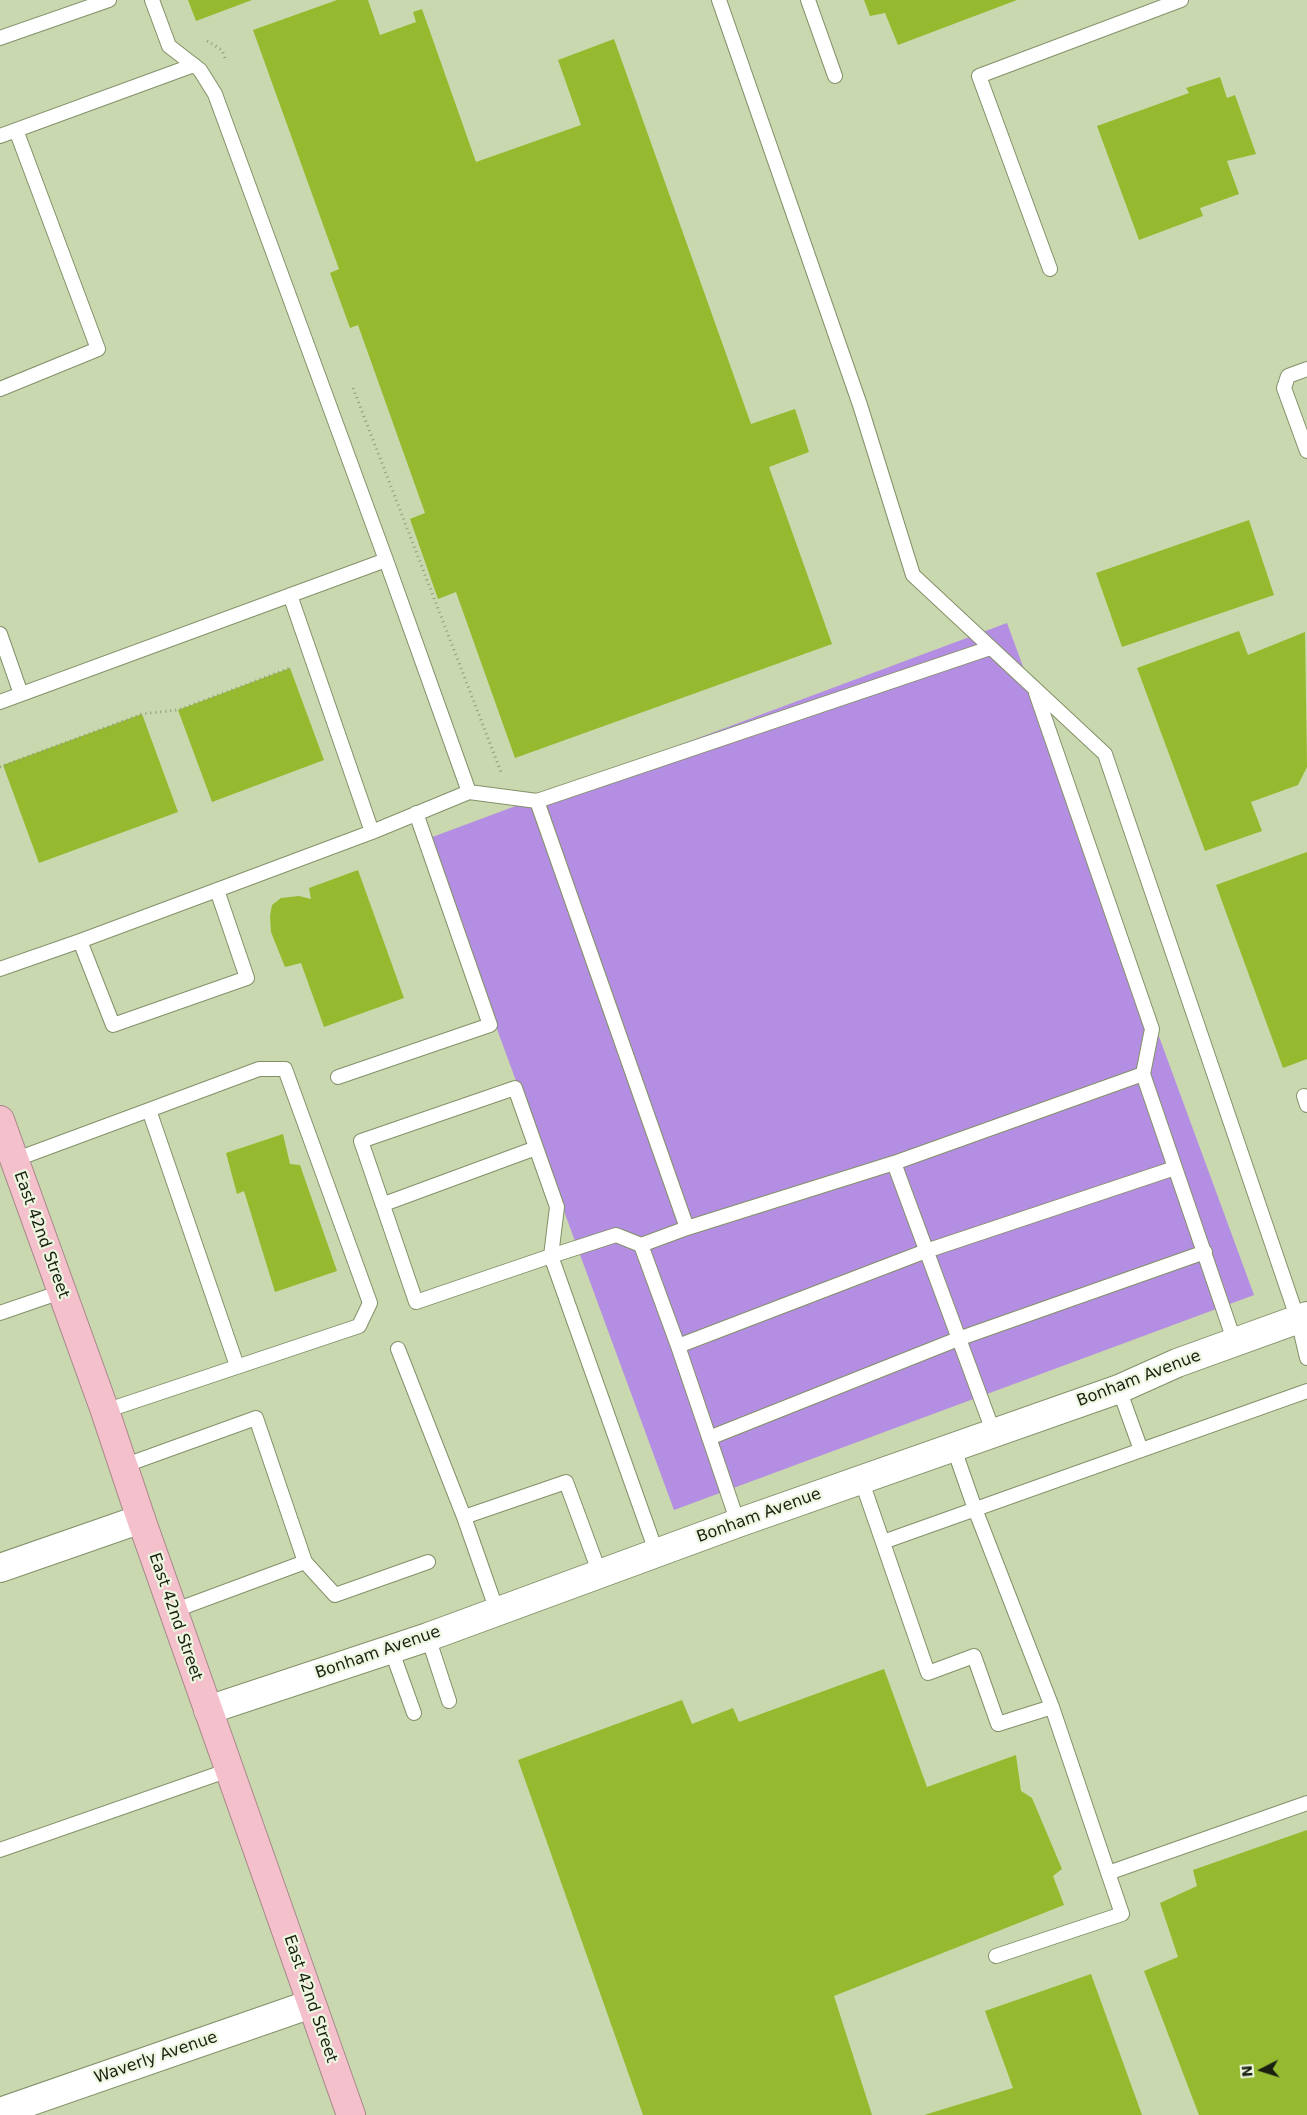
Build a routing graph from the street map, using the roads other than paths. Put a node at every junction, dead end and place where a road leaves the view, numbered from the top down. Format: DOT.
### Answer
graph roads {
  1 [pos="109,0"];
  2 [pos="152,0"];
  3 [pos="719,0"];
  4 [pos="808,0"];
  5 [pos="1181,0"];
  6 [pos="0,38"];
  7 [pos="194,65"];
  8 [pos="835,76"];
  9 [pos="16,130"];
  10 [pos="0,136"];
  11 [pos="1050,269"];
  12 [pos="1307,369"];
  13 [pos="0,389"];
  14 [pos="1307,452"];
  15 [pos="386,560"];
  16 [pos="290,595"];
  17 [pos="0,634"];
  18 [pos="990,648"];
  19 [pos="1035,690"];
  20 [pos="21,694"];
  21 [pos="0,702"];
  22 [pos="469,792"];
  23 [pos="537,801"];
  24 [pos="416,813"];
  25 [pos="372,832"];
  26 [pos="217,890"];
  27 [pos="80,941"];
  28 [pos="0,969"];
  29 [pos="1143,1074"];
  30 [pos="338,1078"];
  31 [pos="148,1110"];
  32 [pos="0,1120"];
  33 [pos="536,1148"];
  34 [pos="14,1160"];
  35 [pos="894,1163"];
  36 [pos="1175,1168"];
  37 [pos="384,1204"];
  38 [pos="687,1228"];
  39 [pos="641,1245"];
  40 [pos="926,1251"];
  41 [pos="1205,1252"];
  42 [pos="551,1256"];
  43 [pos="61,1292"];
  44 [pos="0,1313"];
  45 [pos="1302,1318"];
  46 [pos="958,1339"];
  47 [pos="1235,1343"];
  48 [pos="678,1346"];
  49 [pos="398,1349"];
  50 [pos="1307,1358"];
  51 [pos="237,1366"];
  52 [pos="1119,1389"];
  53 [pos="1307,1391"];
  54 [pos="105,1411"];
  55 [pos="993,1432"];
  56 [pos="709,1438"];
  57 [pos="953,1446"];
  58 [pos="1141,1450"];
  59 [pos="123,1466"];
  60 [pos="861,1479"];
  61 [pos="974,1509"];
  62 [pos="464,1517"];
  63 [pos="141,1519"];
  64 [pos="738,1523"];
  65 [pos="883,1542"];
  66 [pos="657,1554"];
  67 [pos="305,1562"];
  68 [pos="428,1562"];
  69 [pos="0,1568"];
  70 [pos="600,1574"];
  71 [pos="173,1611"];
  72 [pos="497,1611"];
  73 [pos="428,1637"];
  74 [pos="391,1649"];
  75 [pos="449,1701"];
  76 [pos="1052,1707"];
  77 [pos="208,1710"];
  78 [pos="414,1713"];
  79 [pos="229,1770"];
  80 [pos="1307,1803"];
  81 [pos="0,1850"];
  82 [pos="1108,1873"];
  83 [pos="996,1956"];
  84 [pos="312,2004"];
  85 [pos="0,2112"];
  86 [pos="351,2115"];
  1 -- 6 [label="lane"];
  2 -- 7 [label="lane"];
  3 -- 18 [label="lane"];
  4 -- 8 [label="lane"];
  5 -- 11 [label="lane"];
  7 -- 9 [label="lane"];
  7 -- 15 [label="lane"];
  9 -- 10 [label="lane"];
  9 -- 13 [label="lane"];
  12 -- 14 [label="lane"];
  15 -- 16 [label="lane"];
  15 -- 22 [label="lane"];
  16 -- 20 [label="lane"];
  16 -- 25 [label="lane"];
  17 -- 20 [label="lane"];
  18 -- 19 [label="lane"];
  18 -- 23 [label="lane"];
  19 -- 29 [label="lane"];
  19 -- 45 [label="lane"];
  20 -- 21 [label="lane"];
  22 -- 23 [label="lane"];
  22 -- 24 [label="lane"];
  23 -- 38 [label="lane"];
  24 -- 25 [label="lane"];
  24 -- 30 [label="lane"];
  25 -- 26 [label="lane"];
  26 -- 27 [label="lane"];
  26 -- 27 [label="lane"];
  27 -- 28 [label="lane"];
  29 -- 35 [label="lane"];
  29 -- 36 [label="lane"];
  31 -- 34 [label="lane"];
  31 -- 51 [label="lane"];
  31 -- 51 [label="lane"];
  32 -- 34 [label="highway, East 42nd Street"];
  33 -- 37 [label="lane"];
  33 -- 37 [label="lane"];
  33 -- 42 [label="lane"];
  34 -- 43 [label="highway, East 42nd Street"];
  35 -- 38 [label="lane"];
  35 -- 40 [label="lane"];
  36 -- 40 [label="lane"];
  36 -- 41 [label="lane"];
  37 -- 42 [label="lane"];
  38 -- 39 [label="lane"];
  39 -- 42 [label="lane"];
  39 -- 48 [label="lane"];
  40 -- 46 [label="lane"];
  40 -- 48 [label="lane"];
  41 -- 46 [label="lane"];
  41 -- 47 [label="lane"];
  42 -- 66 [label="lane"];
  43 -- 44 [label="lane"];
  43 -- 54 [label="highway, East 42nd Street"];
  45 -- 47 [label="street, Bonham Avenue"];
  45 -- 50 [label="lane"];
  46 -- 55 [label="lane"];
  46 -- 56 [label="lane"];
  47 -- 52 [label="street, Bonham Avenue"];
  48 -- 56 [label="lane"];
  49 -- 62 [label="lane"];
  51 -- 54 [label="lane"];
  52 -- 55 [label="street, Bonham Avenue"];
  52 -- 58 [label="lane"];
  53 -- 58 [label="lane"];
  54 -- 59 [label="highway, East 42nd Street"];
  55 -- 57 [label="street, Bonham Avenue"];
  56 -- 64 [label="lane"];
  57 -- 60 [label="street, Bonham Avenue"];
  57 -- 61 [label="lane"];
  58 -- 61 [label="lane"];
  59 -- 63 [label="highway, East 42nd Street"];
  59 -- 67 [label="lane"];
  60 -- 64 [label="street, Bonham Avenue"];
  60 -- 65 [label="lane"];
  61 -- 65 [label="lane"];
  61 -- 76 [label="lane"];
  62 -- 70 [label="lane"];
  62 -- 72 [label="lane"];
  63 -- 69 [label="street"];
  63 -- 71 [label="highway, East 42nd Street"];
  64 -- 66 [label="street, Bonham Avenue"];
  65 -- 76 [label="lane"];
  66 -- 70 [label="street, Bonham Avenue"];
  67 -- 68 [label="lane"];
  67 -- 71 [label="lane"];
  70 -- 72 [label="street, Bonham Avenue"];
  71 -- 77 [label="highway, East 42nd Street"];
  72 -- 73 [label="street, Bonham Avenue"];
  73 -- 74 [label="street, Bonham Avenue"];
  73 -- 75 [label="lane"];
  74 -- 77 [label="street, Bonham Avenue"];
  74 -- 78 [label="lane"];
  76 -- 82 [label="lane"];
  77 -- 79 [label="highway, East 42nd Street"];
  79 -- 81 [label="lane"];
  79 -- 84 [label="highway, East 42nd Street"];
  80 -- 82 [label="lane"];
  82 -- 83 [label="lane"];
  84 -- 85 [label="street, Waverly Avenue"];
  84 -- 86 [label="highway, East 42nd Street"];
}
